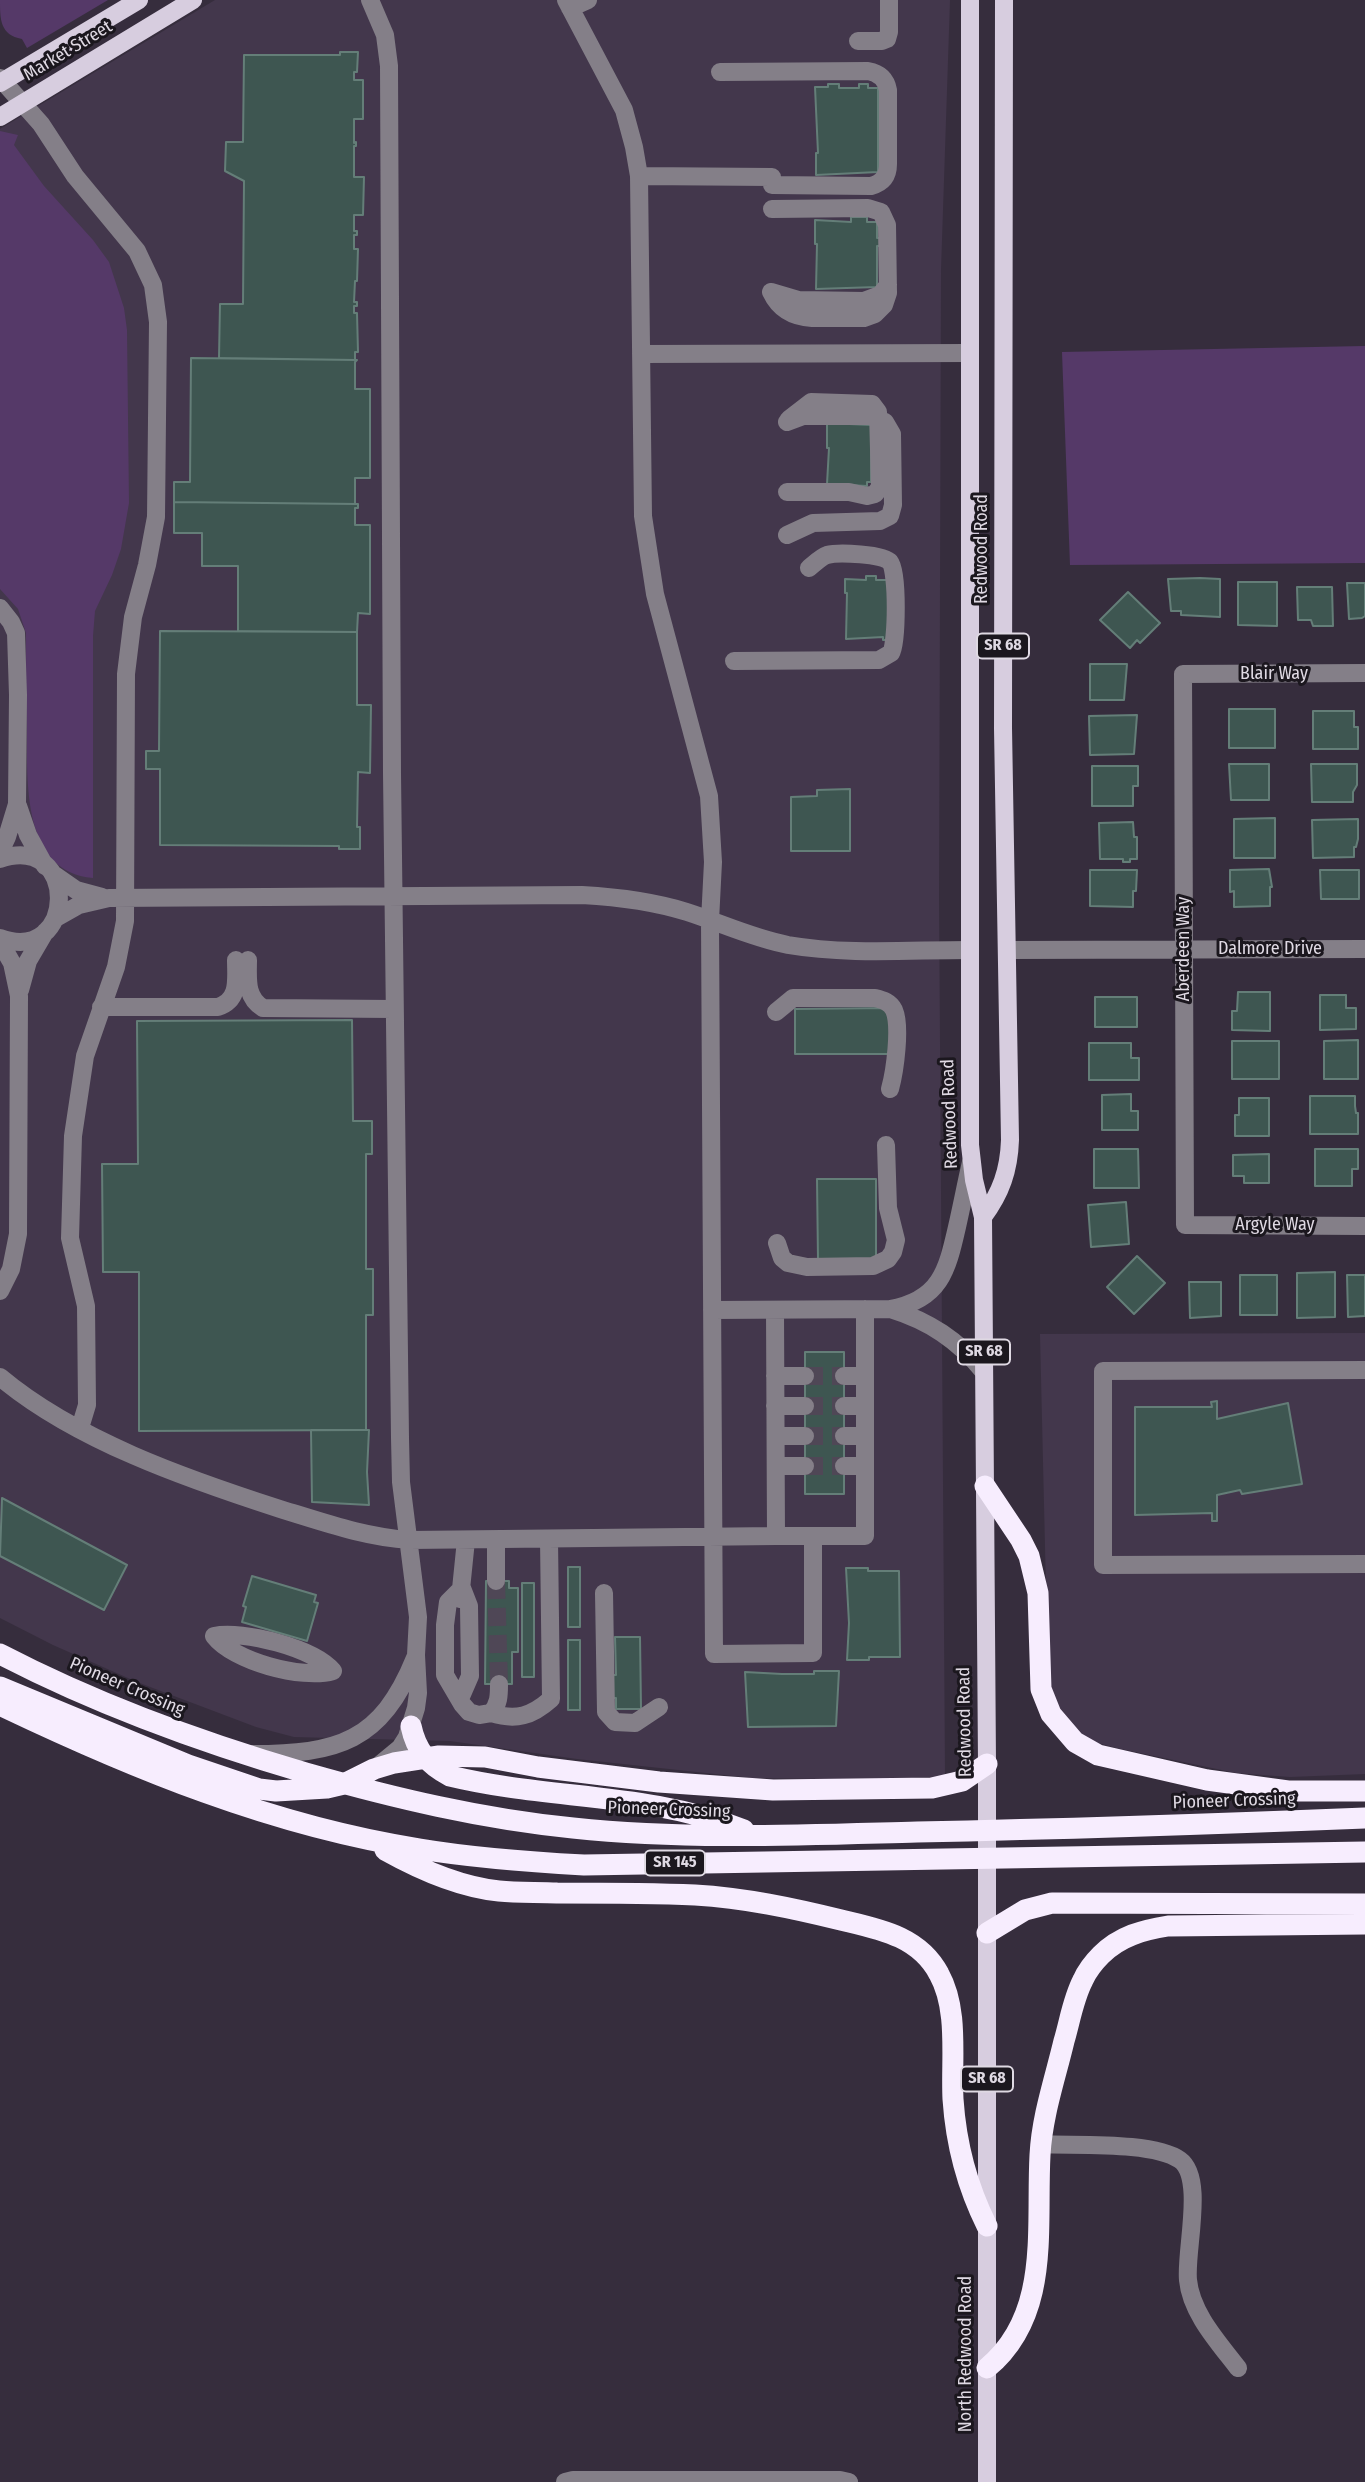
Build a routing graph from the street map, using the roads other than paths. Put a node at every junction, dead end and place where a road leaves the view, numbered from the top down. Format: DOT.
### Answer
graph roads {
  1 [pos="139,0"];
  2 [pos="193,0"];
  3 [pos="370,0"];
  4 [pos="588,0"];
  5 [pos="877,0"];
  6 [pos="889,0"];
  7 [pos="970,0"];
  8 [pos="1004,0"];
  9 [pos="568,4"];
  10 [pos="720,72"];
  11 [pos="1,81"];
  12 [pos="22,104"];
  13 [pos="0,117"];
  14 [pos="639,176"];
  15 [pos="772,209"];
  16 [pos="771,292"];
  17 [pos="970,353"];
  18 [pos="641,354"];
  19 [pos="878,418"];
  20 [pos="787,422"];
  21 [pos="787,492"];
  22 [pos="787,534"];
  23 [pos="809,568"];
  24 [pos="0,608"];
  25 [pos="734,661"];
  26 [pos="1365,673"];
  27 [pos="1183,674"];
  28 [pos="18,804"];
  29 [pos="0,852"];
  30 [pos="0,859"];
  31 [pos="49,870"];
  32 [pos="394,896"];
  33 [pos="118,898"];
  34 [pos="710,921"];
  35 [pos="52,924"];
  36 [pos="0,940"];
  37 [pos="1365,949"];
  38 [pos="969,950"];
  39 [pos="1007,950"];
  40 [pos="1184,950"];
  41 [pos="19,996"];
  42 [pos="101,1007"];
  43 [pos="394,1009"];
  44 [pos="776,1012"];
  45 [pos="890,1088"];
  46 [pos="886,1144"];
  47 [pos="971,1162"];
  48 [pos="983,1217"];
  49 [pos="1185,1225"];
  50 [pos="1365,1226"];
  51 [pos="777,1243"];
  52 [pos="0,1291"];
  53 [pos="712,1310"];
  54 [pos="775,1310"];
  55 [pos="865,1310"];
  56 [pos="890,1310"];
  57 [pos="1365,1370"];
  58 [pos="984,1372"];
  59 [pos="775,1376"];
  60 [pos="805,1376"];
  61 [pos="844,1376"];
  62 [pos="865,1376"];
  63 [pos="0,1377"];
  64 [pos="775,1406"];
  65 [pos="805,1406"];
  66 [pos="844,1406"];
  67 [pos="865,1406"];
  68 [pos="80,1428"];
  69 [pos="776,1436"];
  70 [pos="805,1436"];
  71 [pos="844,1436"];
  72 [pos="865,1436"];
  73 [pos="776,1466"];
  74 [pos="805,1466"];
  75 [pos="844,1466"];
  76 [pos="865,1466"];
  77 [pos="985,1486"];
  78 [pos="776,1536"];
  79 [pos="813,1536"];
  80 [pos="713,1538"];
  81 [pos="549,1539"];
  82 [pos="410,1540"];
  83 [pos="466,1540"];
  84 [pos="496,1540"];
  85 [pos="1365,1564"];
  86 [pos="496,1581"];
  87 [pos="604,1593"];
  88 [pos="214,1636"];
  89 [pos="0,1654"];
  90 [pos="416,1655"];
  91 [pos="333,1671"];
  92 [pos="499,1684"];
  93 [pos="0,1687"];
  94 [pos="0,1706"];
  95 [pos="659,1707"];
  96 [pos="491,1713"];
  97 [pos="411,1726"];
  98 [pos="240,1754"];
  99 [pos="424,1757"];
  100 [pos="987,1764"];
  101 [pos="374,1769"];
  102 [pos="344,1784"];
  103 [pos="1365,1791"];
  104 [pos="1365,1818"];
  105 [pos="987,1831"];
  106 [pos="759,1836"];
  107 [pos="365,1839"];
  108 [pos="1365,1852"];
  109 [pos="987,1858"];
  110 [pos="1365,1904"];
  111 [pos="1365,1924"];
  112 [pos="987,1933"];
  113 [pos="1041,2144"];
  114 [pos="987,2226"];
  115 [pos="987,2368"];
  116 [pos="1238,2368"];
  117 [pos="565,2482"];
  118 [pos="849,2482"];
  119 [pos="987,2482"];
  1 -- 11 [label="main road, Market Street"];
  2 -- 12 [label="main road, Market Street"];
  3 -- 32 [label="street"];
  4 -- 9 [label="street"];
  5 -- 6 [label="street"];
  7 -- 17 [label="main road, Redwood Road / SR 68"];
  8 -- 39 [label="main road, Redwood Road / SR 68"];
  9 -- 14 [label="street"];
  10 -- 14 [label="street"];
  11 -- 12 [label="street"];
  12 -- 13 [label="main road, Market Street"];
  12 -- 33 [label="street"];
  14 -- 18 [label="street"];
  15 -- 16 [label="street"];
  17 -- 18 [label="street"];
  17 -- 38 [label="main road, Redwood Road / SR 68"];
  18 -- 34 [label="street"];
  19 -- 20 [label="street"];
  19 -- 21 [label="street"];
  19 -- 22 [label="street"];
  23 -- 25 [label="street"];
  24 -- 28 [label="street"];
  26 -- 27 [label="street, Blair Way"];
  27 -- 40 [label="street, Aberdeen Way"];
  28 -- 29 [label="street"];
  28 -- 31 [label="street"];
  30 -- 31 [label="street"];
  31 -- 33 [label="street"];
  31 -- 35 [label="street"];
  32 -- 33 [label="street"];
  32 -- 34 [label="street"];
  32 -- 43 [label="street"];
  33 -- 35 [label="street"];
  33 -- 42 [label="street"];
  34 -- 38 [label="street"];
  34 -- 53 [label="street"];
  35 -- 36 [label="street"];
  35 -- 41 [label="street"];
  36 -- 41 [label="street"];
  37 -- 40 [label="street, Dalmore Drive"];
  38 -- 47 [label="main road, Redwood Road / SR 68"];
  39 -- 40 [label="street, Dalmore Drive"];
  39 -- 48 [label="main road, Redwood Road / SR 68"];
  40 -- 49 [label="street, Aberdeen Way"];
  41 -- 52 [label="street"];
  42 -- 43 [label="street"];
  42 -- 68 [label="street"];
  43 -- 82 [label="street"];
  44 -- 45 [label="street"];
  46 -- 51 [label="street"];
  47 -- 48 [label="main road, Redwood Road / SR 68"];
  47 -- 56 [label="street"];
  48 -- 58 [label="main road, Redwood Road / SR 68"];
  49 -- 50 [label="street, Argyle Way"];
  53 -- 54 [label="street"];
  53 -- 80 [label="street"];
  54 -- 55 [label="street"];
  54 -- 59 [label="street"];
  55 -- 56 [label="street"];
  55 -- 62 [label="street"];
  56 -- 58 [label="street"];
  57 -- 85 [label="street"];
  58 -- 77 [label="main road, Redwood Road / SR 68"];
  59 -- 60 [label="street"];
  59 -- 64 [label="street"];
  61 -- 62 [label="street"];
  62 -- 67 [label="street"];
  63 -- 68 [label="street"];
  64 -- 65 [label="street"];
  64 -- 69 [label="street"];
  66 -- 67 [label="street"];
  67 -- 72 [label="street"];
  68 -- 82 [label="street"];
  69 -- 70 [label="street"];
  69 -- 73 [label="street"];
  71 -- 72 [label="street"];
  72 -- 76 [label="street"];
  73 -- 74 [label="street"];
  73 -- 78 [label="street"];
  75 -- 76 [label="street"];
  76 -- 79 [label="street"];
  77 -- 100 [label="main road, Redwood Road / SR 68"];
  77 -- 103 [label="highway"];
  78 -- 79 [label="street"];
  78 -- 80 [label="street"];
  79 -- 80 [label="street"];
  80 -- 81 [label="street"];
  81 -- 84 [label="street"];
  81 -- 96 [label="street"];
  82 -- 83 [label="street"];
  82 -- 90 [label="street"];
  83 -- 84 [label="street"];
  83 -- 96 [label="street"];
  84 -- 86 [label="street"];
  87 -- 95 [label="street"];
  88 -- 91 [label="street"];
  89 -- 98 [label="highway, Pioneer Crossing / SR 145"];
  90 -- 97 [label="street"];
  90 -- 98 [label="street"];
  92 -- 96 [label="street"];
  93 -- 102 [label="highway"];
  94 -- 107 [label="highway, SR 145"];
  97 -- 99 [label="highway"];
  97 -- 101 [label="street"];
  98 -- 102 [label="highway, Pioneer Crossing / SR 145"];
  99 -- 100 [label="highway"];
  99 -- 101 [label="highway"];
  99 -- 106 [label="highway"];
  100 -- 105 [label="main road, Redwood Road / SR 68"];
  101 -- 102 [label="highway"];
  102 -- 106 [label="highway, Pioneer Crossing / SR 145"];
  104 -- 105 [label="highway, Pioneer Crossing / SR 145"];
  105 -- 106 [label="highway, Pioneer Crossing / SR 145"];
  105 -- 109 [label="main road, Redwood Road / SR 68"];
  107 -- 109 [label="highway, SR 145"];
  107 -- 114 [label="highway"];
  108 -- 109 [label="highway, SR 145"];
  109 -- 112 [label="main road, Redwood Road / SR 68"];
  110 -- 112 [label="highway"];
  111 -- 113 [label="highway"];
  112 -- 114 [label="main road, Redwood Road / SR 68"];
  113 -- 115 [label="highway"];
  113 -- 116 [label="street"];
  114 -- 115 [label="main road, North Redwood Road / SR 68"];
  115 -- 119 [label="main road, North Redwood Road / SR 68"];
  117 -- 118 [label="street"];
}
